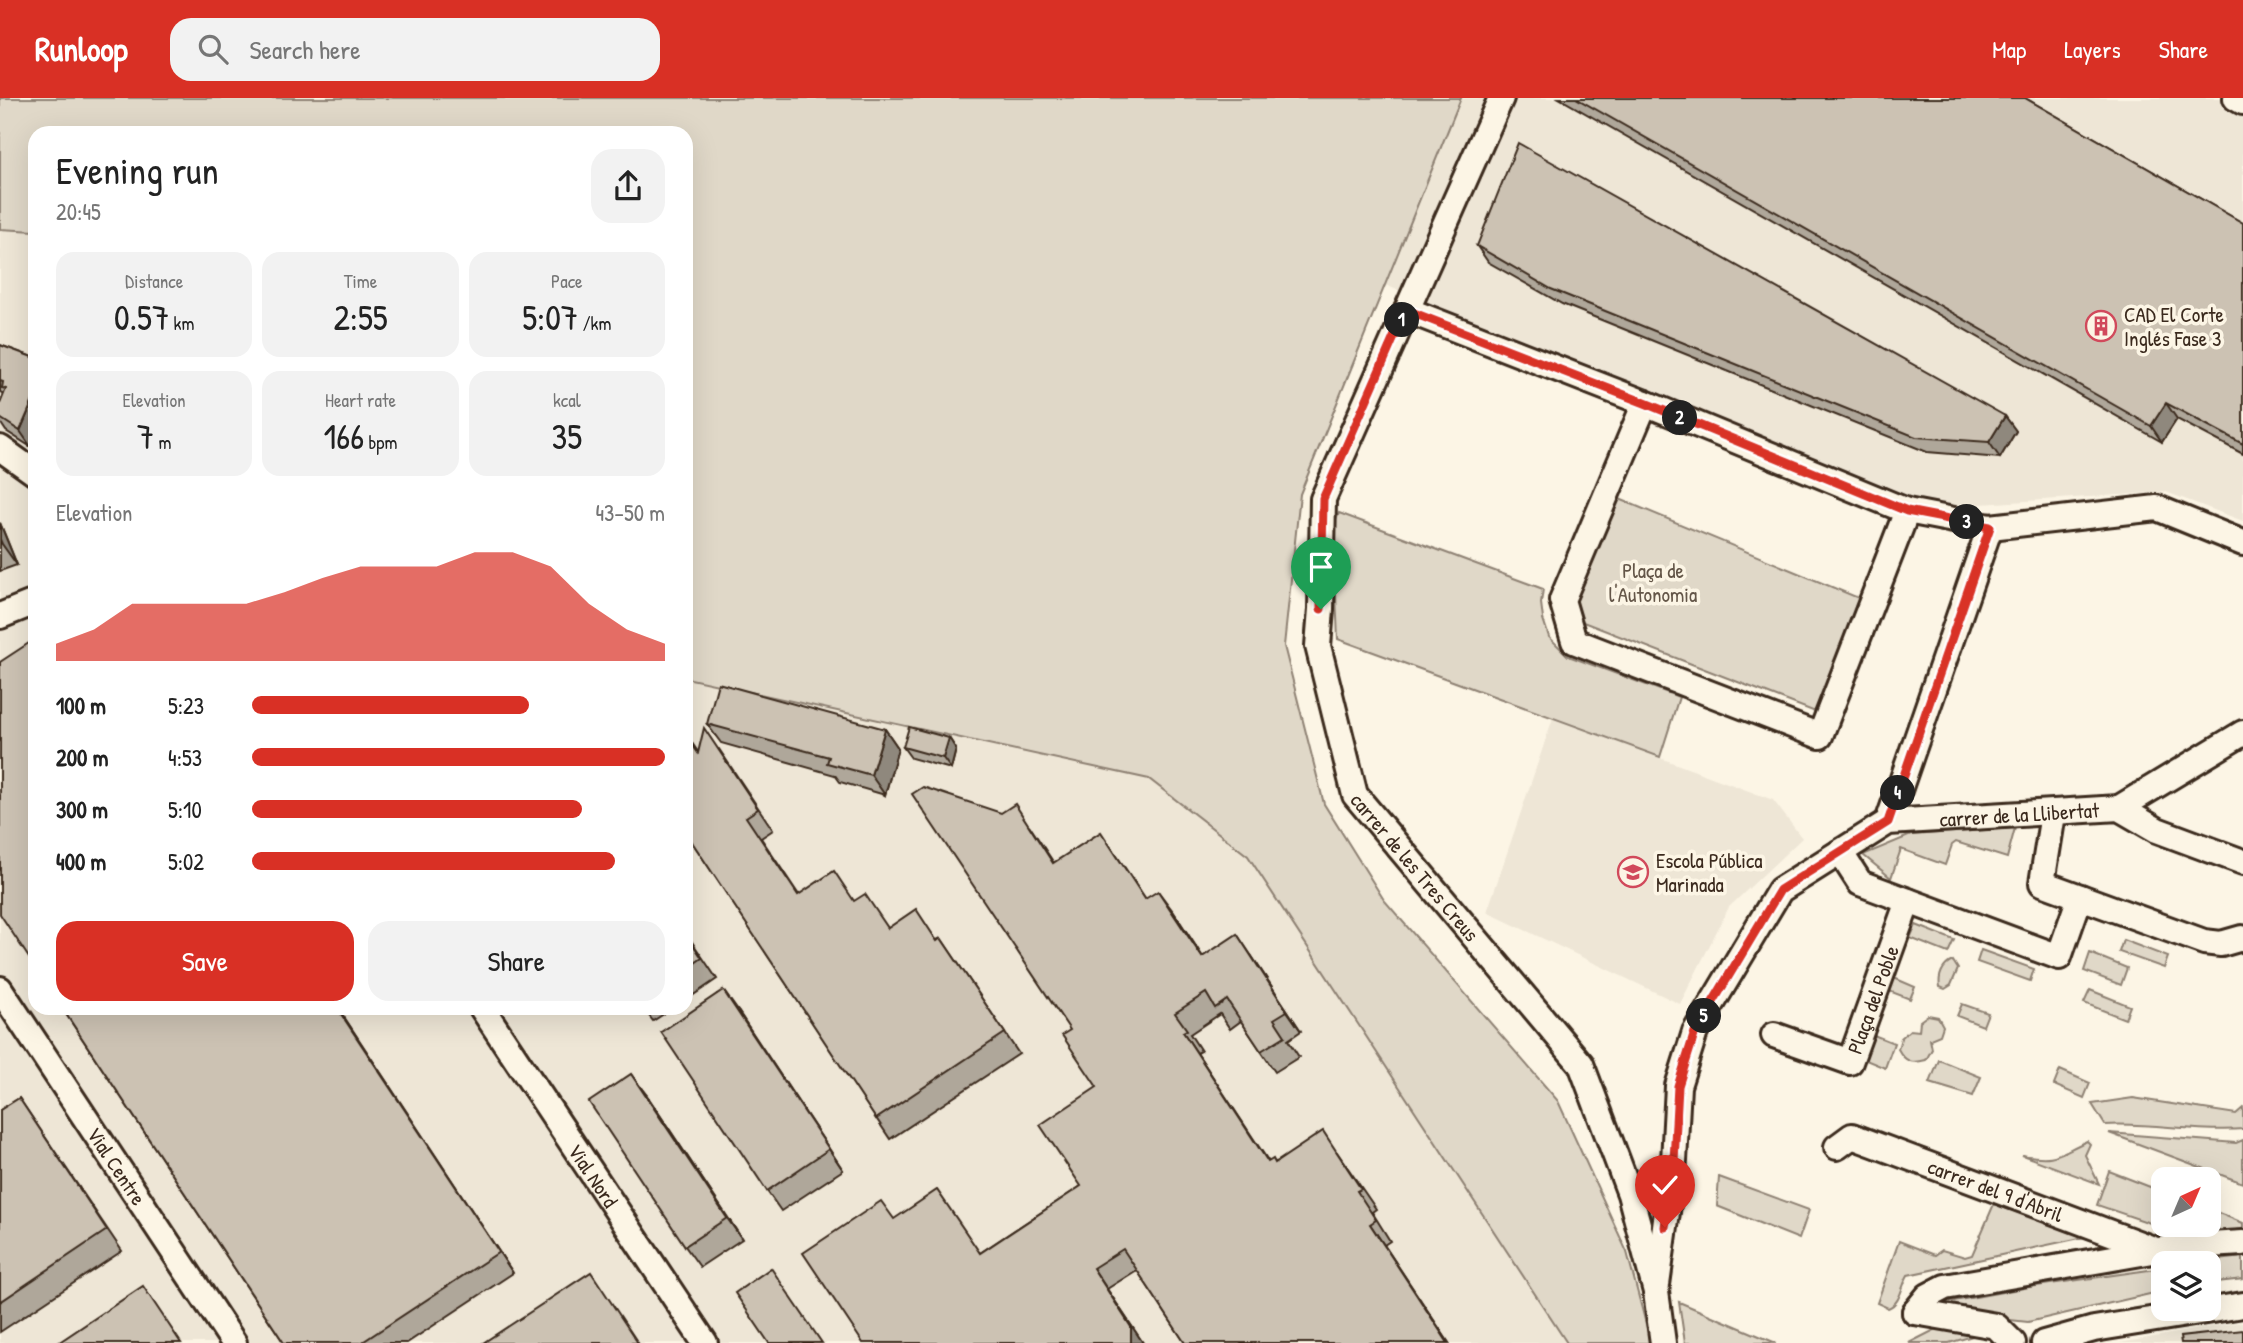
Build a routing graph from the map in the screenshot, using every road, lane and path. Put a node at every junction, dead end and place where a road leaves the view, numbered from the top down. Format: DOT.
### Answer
graph roads {
  1 [pos="1501,98"];
  2 [pos="2236,98"];
  3 [pos="2243,102"];
  4 [pos="1406,310"];
  5 [pos="1645,403"];
  6 [pos="0,448"];
  7 [pos="28,468"];
  8 [pos="1907,511"];
  9 [pos="1990,527"];
  10 [pos="2243,543"];
  11 [pos="28,605"];
  12 [pos="0,615"];
  13 [pos="2243,733"];
  14 [pos="2119,808"];
  15 [pos="2053,814"];
  16 [pos="1888,822"];
  17 [pos="1840,852"];
  18 [pos="2243,862"];
  19 [pos="2080,897"];
  20 [pos="1908,901"];
  21 [pos="2242,937"];
  22 [pos="0,989"];
  23 [pos="487,1015"];
  24 [pos="1774,1035"];
  25 [pos="1837,1147"];
  26 [pos="2243,1242"];
  27 [pos="2156,1250"];
  28 [pos="1656,1292"];
  29 [pos="2243,1305"];
  30 [pos="233,1343"];
  31 [pos="705,1343"];
  32 [pos="1663,1343"];
  33 [pos="2013,1343"];
  34 [pos="2044,1343"];
  1 -- 4 [label="street, carrer de les Tres Creus"];
  2 -- 3 [label="street"];
  4 -- 5 [label="street"];
  4 -- 28 [label="street, carrer de les Tres Creus"];
  5 -- 8 [label="street"];
  5 -- 8 [label="street"];
  6 -- 7 [label="street"];
  8 -- 9 [label="street"];
  9 -- 10 [label="street"];
  9 -- 16 [label="street"];
  11 -- 12 [label="street"];
  13 -- 14 [label="street"];
  14 -- 15 [label="street, carrer de la Llibertat"];
  14 -- 18 [label="street, carrer de la Llibertat"];
  15 -- 16 [label="street, carrer de la Llibertat"];
  15 -- 19 [label="street"];
  16 -- 17 [label="street, carrer de la Llibertat"];
  17 -- 20 [label="street"];
  17 -- 28 [label="street, carrer de la Llibertat"];
  19 -- 20 [label="street"];
  19 -- 21 [label="street"];
  20 -- 24 [label="street, Plaça del Poble"];
  22 -- 30 [label="street, Vial Centre"];
  23 -- 31 [label="street, Vial Nord"];
  25 -- 27 [label="street, carrer del 9 d'Abril"];
  26 -- 27 [label="street, carrer del 9 d'Abril"];
  27 -- 33 [label="street, carrer del 9 d'Abril"];
  28 -- 32 [label="street, carrer de la Llibertat"];
  29 -- 34 [label="street"];
}
